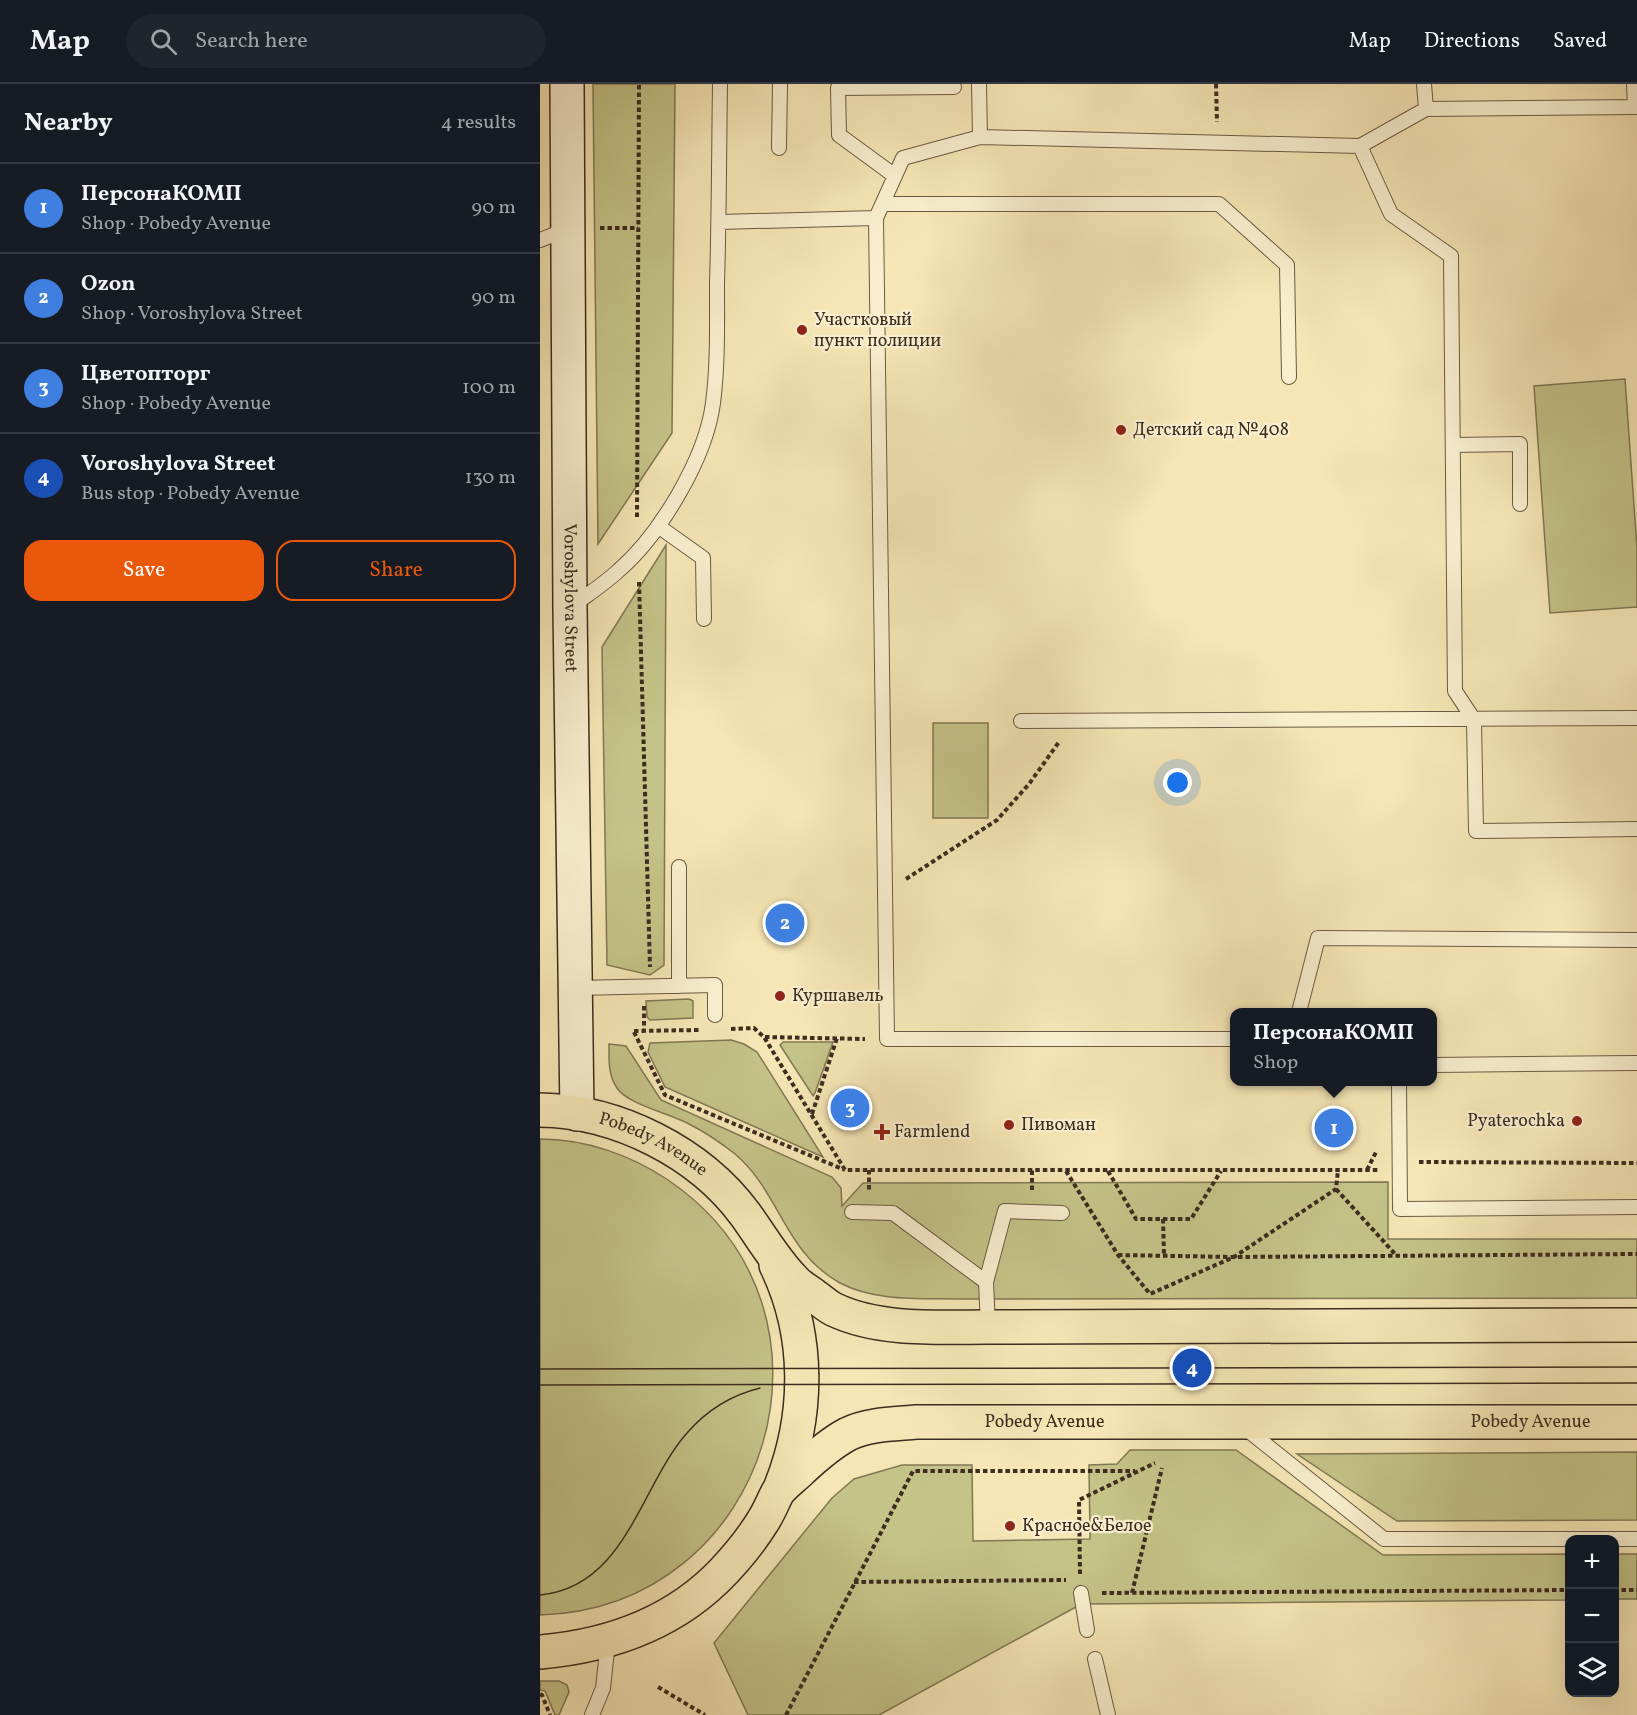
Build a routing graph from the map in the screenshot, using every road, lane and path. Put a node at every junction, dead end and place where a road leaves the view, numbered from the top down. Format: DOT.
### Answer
graph roads {
  1 [pos="567,84"];
  2 [pos="720,84"];
  3 [pos="780,84"];
  4 [pos="979,84"];
  5 [pos="1216,84"];
  6 [pos="1424,84"];
  7 [pos="1634,84"];
  8 [pos="954,87"];
  9 [pos="1636,107"];
  10 [pos="1426,110"];
  11 [pos="980,137"];
  12 [pos="1217,143"];
  13 [pos="1360,146"];
  14 [pos="779,148"];
  15 [pos="895,176"];
  16 [pos="883,204"];
  17 [pos="876,218"];
  18 [pos="719,222"];
  19 [pos="554,234"];
  20 [pos="1289,377"];
  21 [pos="1453,445"];
  22 [pos="1520,504"];
  23 [pos="658,526"];
  24 [pos="570,608"];
  25 [pos="704,619"];
  26 [pos="1637,718"];
  27 [pos="1474,720"];
  28 [pos="1073,721"];
  29 [pos="1021,722"];
  30 [pos="1637,829"];
  31 [pos="679,867"];
  32 [pos="885,893"];
  33 [pos="1637,940"];
  34 [pos="679,986"];
  35 [pos="575,988"];
  36 [pos="1300,1008"];
  37 [pos="715,1015"];
  38 [pos="710,1029"];
  39 [pos="721,1029"];
  40 [pos="837,1038"];
  41 [pos="1230,1039"];
  42 [pos="1637,1063"];
  43 [pos="1437,1065"];
  44 [pos="1399,1086"];
  45 [pos="540,1110"];
  46 [pos="577,1114"];
  47 [pos="812,1115"];
  48 [pos="1399,1162"];
  49 [pos="1637,1163"];
  50 [pos="845,1170"];
  51 [pos="1107,1170"];
  52 [pos="1338,1170"];
  53 [pos="1376,1170"];
  54 [pos="1066,1171"];
  55 [pos="1221,1171"];
  56 [pos="1336,1189"];
  57 [pos="1637,1207"];
  58 [pos="852,1212"];
  59 [pos="1062,1213"];
  60 [pos="1163,1219"];
  61 [pos="766,1247"];
  62 [pos="1164,1254"];
  63 [pos="1637,1254"];
  64 [pos="1118,1255"];
  65 [pos="1396,1256"];
  66 [pos="1234,1257"];
  67 [pos="986,1282"];
  68 [pos="1637,1325"];
  69 [pos="988,1327"];
  70 [pos="1637,1422"];
  71 [pos="1239,1423"];
  72 [pos="1155,1463"];
  73 [pos="1162,1468"];
  74 [pos="1138,1471"];
  75 [pos="779,1490"];
  76 [pos="1637,1539"];
  77 [pos="854,1582"];
  78 [pos="1081,1586"];
  79 [pos="1565,1590"];
  80 [pos="1619,1590"];
  81 [pos="1637,1590"];
  82 [pos="1132,1593"];
  83 [pos="1087,1630"];
  84 [pos="608,1641"];
  85 [pos="540,1652"];
  86 [pos="1095,1659"];
  87 [pos="658,1687"];
  88 [pos="540,1694"];
  89 [pos="550,1715"];
  90 [pos="592,1715"];
  91 [pos="705,1715"];
  92 [pos="786,1715"];
  93 [pos="1108,1715"];
  1 -- 19 [label="street, Voroshylova Street"];
  2 -- 18 [label="lane"];
  3 -- 14 [label="lane"];
  4 -- 11 [label="lane"];
  5 -- 12 [label="path"];
  6 -- 10 [label="lane"];
  7 -- 9 [label="lane"];
  8 -- 15 [label="lane"];
  9 -- 10 [label="lane"];
  10 -- 13 [label="lane"];
  11 -- 12 [label="lane"];
  11 -- 15 [label="lane"];
  12 -- 13 [label="lane"];
  13 -- 21 [label="lane"];
  15 -- 16 [label="lane"];
  16 -- 17 [label="lane"];
  16 -- 20 [label="lane"];
  17 -- 18 [label="lane"];
  17 -- 32 [label="lane"];
  18 -- 23 [label="lane"];
  19 -- 24 [label="street, Voroshylova Street"];
  21 -- 22 [label="lane"];
  21 -- 27 [label="lane"];
  23 -- 24 [label="lane"];
  23 -- 25 [label="lane"];
  24 -- 35 [label="street, Voroshylova Street"];
  26 -- 27 [label="lane"];
  27 -- 28 [label="lane"];
  27 -- 30 [label="lane"];
  28 -- 29 [label="lane"];
  28 -- 32 [label="path"];
  31 -- 34 [label="lane"];
  32 -- 41 [label="lane"];
  33 -- 36 [label="lane"];
  34 -- 35 [label="lane"];
  34 -- 37 [label="lane"];
  35 -- 46 [label="street, Voroshylova Street"];
  38 -- 50 [label="path"];
  39 -- 47 [label="path"];
  40 -- 47 [label="path"];
  42 -- 43 [label="lane"];
  44 -- 48 [label="lane"];
  45 -- 46 [label="main road, Pobedy Avenue"];
  46 -- 61 [label="main road, Pobedy Avenue"];
  47 -- 50 [label="path"];
  48 -- 49 [label="path"];
  48 -- 57 [label="lane"];
  50 -- 54 [label="path"];
  51 -- 54 [label="path"];
  51 -- 55 [label="path"];
  51 -- 60 [label="path"];
  52 -- 53 [label="path"];
  52 -- 55 [label="path"];
  52 -- 56 [label="path"];
  54 -- 64 [label="path"];
  55 -- 60 [label="path"];
  56 -- 65 [label="path"];
  56 -- 66 [label="path"];
  58 -- 67 [label="lane"];
  59 -- 67 [label="lane"];
  60 -- 62 [label="path"];
  61 -- 69 [label="main road, Pobedy Avenue"];
  61 -- 75 [label="main road"];
  62 -- 64 [label="path"];
  62 -- 66 [label="path"];
  63 -- 65 [label="path"];
  64 -- 66 [label="path"];
  65 -- 66 [label="path"];
  67 -- 69 [label="lane"];
  68 -- 69 [label="main road, Pobedy Avenue"];
  70 -- 71 [label="main road, Pobedy Avenue"];
  71 -- 75 [label="main road, Pobedy Avenue"];
  71 -- 76 [label="lane"];
  72 -- 74 [label="path"];
  73 -- 82 [label="path"];
  74 -- 77 [label="path"];
  74 -- 78 [label="path"];
  75 -- 84 [label="main road, Pobedy Avenue"];
  77 -- 78 [label="path"];
  77 -- 92 [label="path"];
  78 -- 82 [label="path"];
  78 -- 83 [label="lane"];
  79 -- 82 [label="path"];
  80 -- 81 [label="path"];
  84 -- 85 [label="main road, Pobedy Avenue"];
  84 -- 90 [label="lane"];
  86 -- 93 [label="lane"];
  87 -- 91 [label="path"];
  88 -- 89 [label="path"];
}
